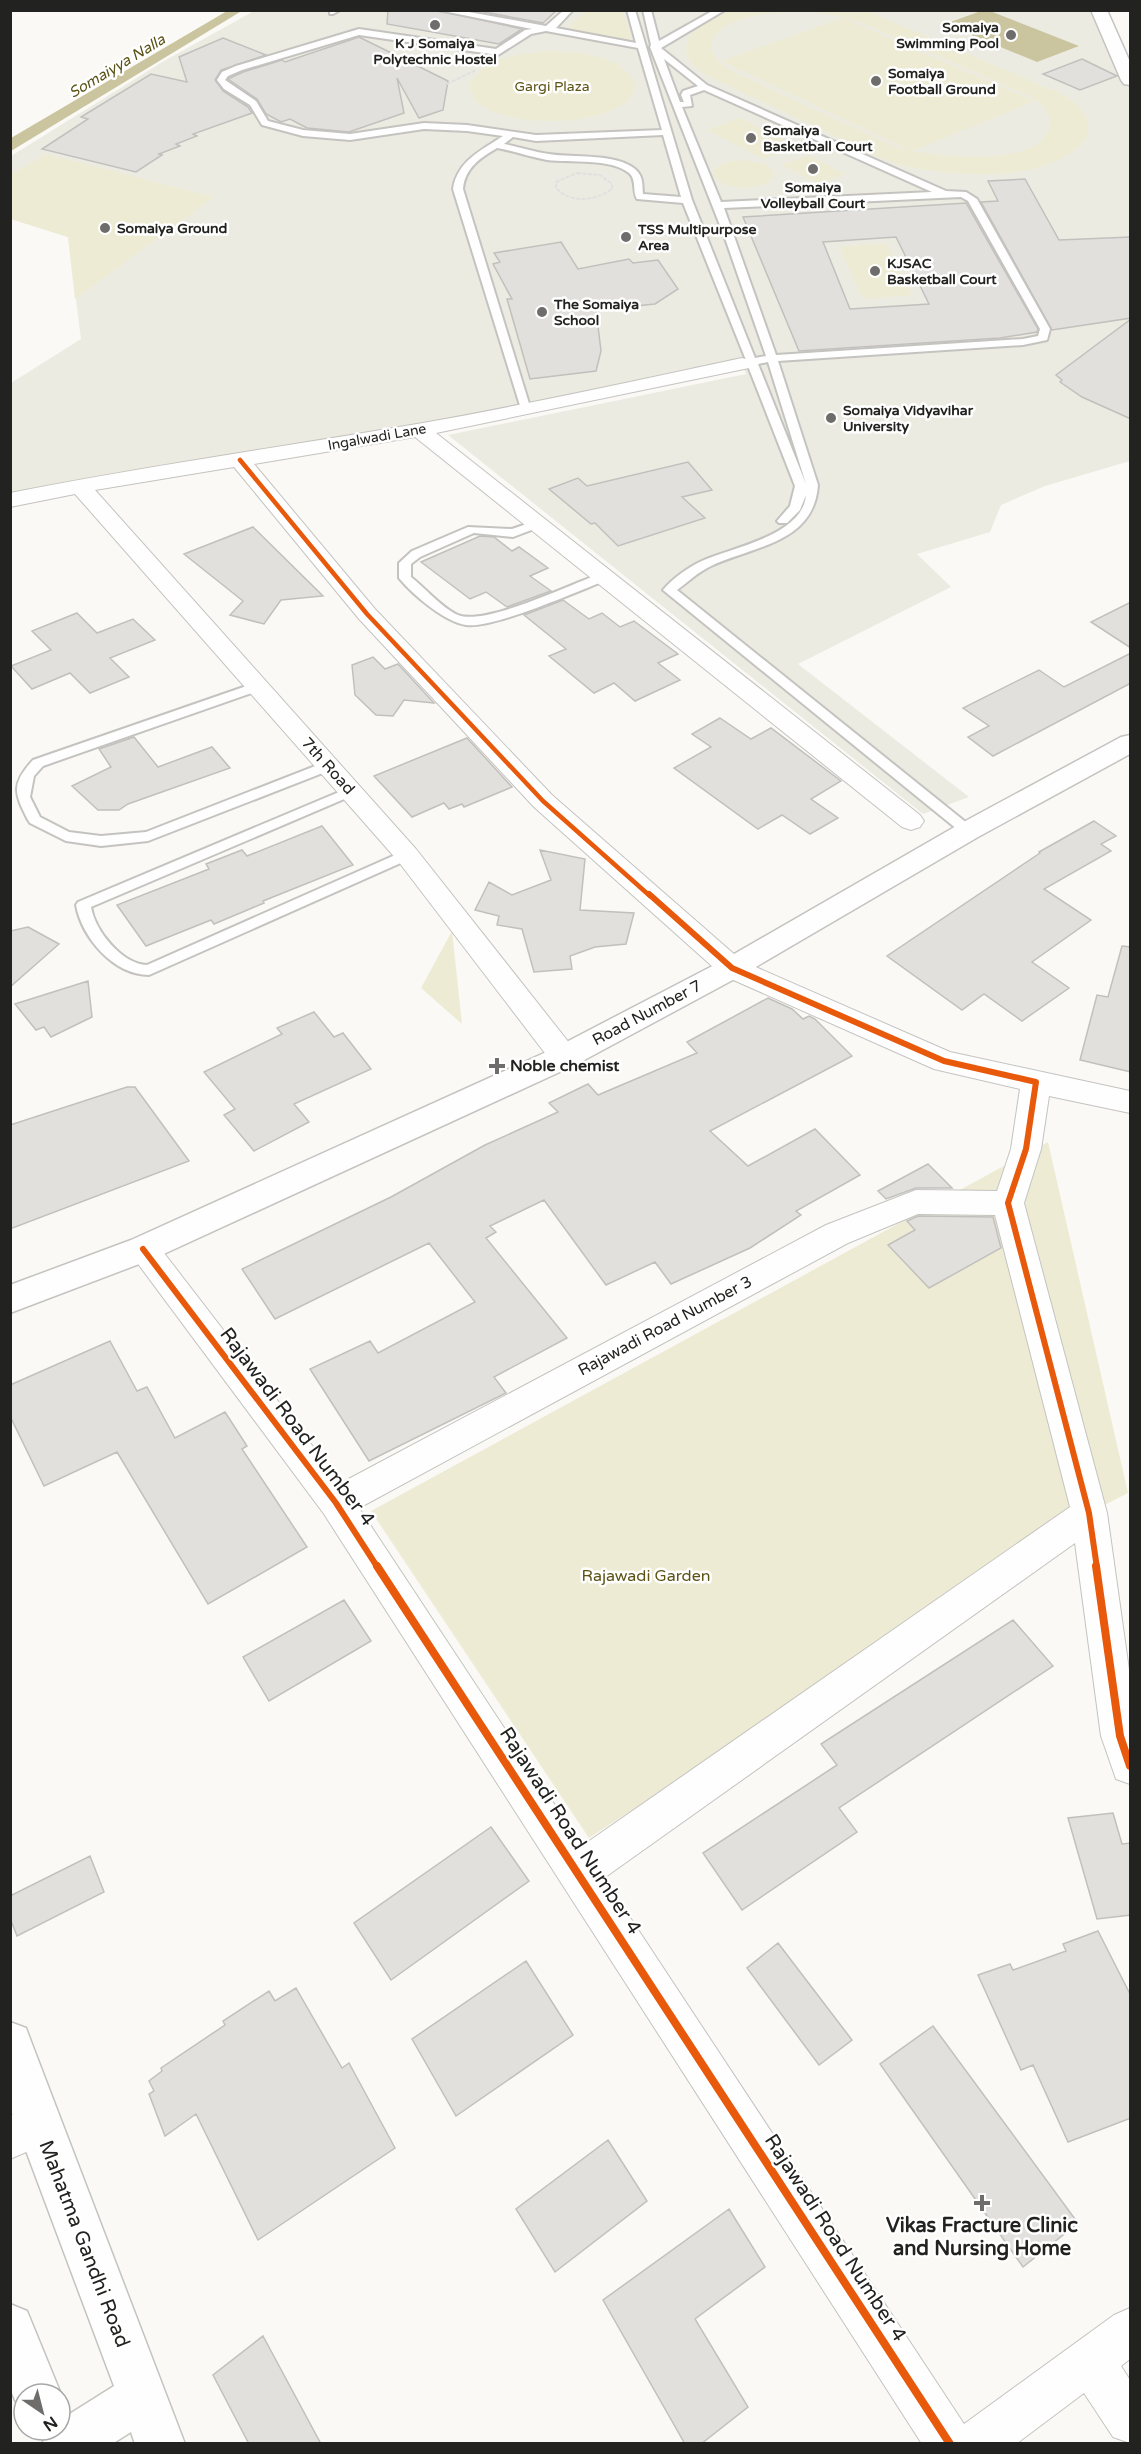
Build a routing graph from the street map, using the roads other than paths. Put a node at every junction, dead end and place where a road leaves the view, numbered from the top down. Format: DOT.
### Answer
graph roads {
  1 [pos="442,10"];
  2 [pos="569,10"];
  3 [pos="631,10"];
  4 [pos="647,10"];
  5 [pos="721,10"];
  6 [pos="1099,10"];
  7 [pos="551,28"];
  8 [pos="640,46"];
  9 [pos="654,46"];
  10 [pos="1131,80"];
  11 [pos="704,87"];
  12 [pos="676,105"];
  13 [pos="668,132"];
  14 [pos="512,134"];
  15 [pos="497,145"];
  16 [pos="946,194"];
  17 [pos="687,200"];
  18 [pos="718,205"];
  19 [pos="772,358"];
  20 [pos="747,362"];
  21 [pos="526,410"];
  22 [pos="419,430"];
  23 [pos="240,460"];
  24 [pos="80,486"];
  25 [pos="10,500"];
  26 [pos="538,524"];
  27 [pos="603,577"];
  28 [pos="669,590"];
  29 [pos="258,686"];
  30 [pos="1131,743"];
  31 [pos="328,766"];
  32 [pos="351,791"];
  33 [pos="911,821"];
  34 [pos="968,831"];
  35 [pos="407,855"];
  36 [pos="732,968"];
  37 [pos="564,1057"];
  38 [pos="1036,1082"];
  39 [pos="1131,1102"];
  40 [pos="1008,1203"];
  41 [pos="143,1249"];
  42 [pos="10,1299"];
  43 [pos="336,1503"];
  44 [pos="1089,1513"];
  45 [pos="1131,1766"];
  46 [pos="578,1873"];
  47 [pos="10,2044"];
  48 [pos="25,2132"];
  49 [pos="10,2328"];
  50 [pos="1131,2331"];
  51 [pos="1090,2361"];
  52 [pos="32,2382"];
  53 [pos="142,2396"];
  54 [pos="1131,2420"];
  55 [pos="67,2444"];
  56 [pos="160,2444"];
  57 [pos="950,2444"];
  58 [pos="976,2444"];
  1 -- 7 [label="lane"];
  2 -- 7 [label="lane"];
  3 -- 8 [label="lane"];
  4 -- 9 [label="lane"];
  5 -- 9 [label="lane"];
  6 -- 10 [label="street"];
  7 -- 8 [label="lane"];
  7 -- 14 [label="lane"];
  8 -- 13 [label="lane"];
  9 -- 11 [label="lane"];
  9 -- 12 [label="lane"];
  11 -- 12 [label="lane"];
  11 -- 16 [label="lane"];
  12 -- 18 [label="lane"];
  13 -- 14 [label="lane"];
  13 -- 17 [label="lane"];
  14 -- 15 [label="lane"];
  15 -- 17 [label="lane"];
  15 -- 21 [label="lane"];
  16 -- 18 [label="lane"];
  16 -- 19 [label="lane"];
  17 -- 20 [label="lane"];
  18 -- 19 [label="lane"];
  19 -- 20 [label="lane"];
  19 -- 28 [label="lane"];
  20 -- 21 [label="street, Ingalwadi Lane"];
  20 -- 28 [label="lane"];
  21 -- 22 [label="street, Ingalwadi Lane"];
  22 -- 23 [label="street, Ingalwadi Lane"];
  22 -- 26 [label="street"];
  23 -- 24 [label="street, Ingalwadi Lane"];
  23 -- 36 [label="street"];
  24 -- 25 [label="street, Ingalwadi Lane"];
  24 -- 29 [label="street, 7th Road"];
  26 -- 27 [label="street"];
  26 -- 27 [label="lane"];
  27 -- 33 [label="street"];
  28 -- 34 [label="lane"];
  29 -- 31 [label="street, 7th Road"];
  29 -- 31 [label="lane"];
  30 -- 34 [label="street, Road Number 7"];
  31 -- 32 [label="street, 7th Road"];
  32 -- 35 [label="street, 7th Road"];
  32 -- 35 [label="lane"];
  34 -- 36 [label="street, Road Number 7"];
  35 -- 37 [label="street, 7th Road"];
  36 -- 37 [label="street, Road Number 7"];
  36 -- 38 [label="street"];
  37 -- 41 [label="street, Road Number 7"];
  38 -- 39 [label="street"];
  38 -- 40 [label="street"];
  40 -- 43 [label="street, Rajawadi Road Number 3"];
  40 -- 44 [label="street"];
  41 -- 42 [label="street, Road Number 7"];
  41 -- 43 [label="street, Rajawadi Road Number 4"];
  43 -- 46 [label="street, Rajawadi Road Number 4"];
  44 -- 45 [label="street"];
  44 -- 46 [label="street"];
  46 -- 57 [label="street, Rajawadi Road Number 4"];
  47 -- 48 [label="street, Mahatma Gandhi Road"];
  48 -- 53 [label="street, Mahatma Gandhi Road"];
  49 -- 52 [label="street"];
  50 -- 51 [label="street"];
  51 -- 54 [label="street"];
  51 -- 58 [label="street"];
  53 -- 55 [label="street"];
  53 -- 56 [label="street, Mahatma Gandhi Road"];
}
